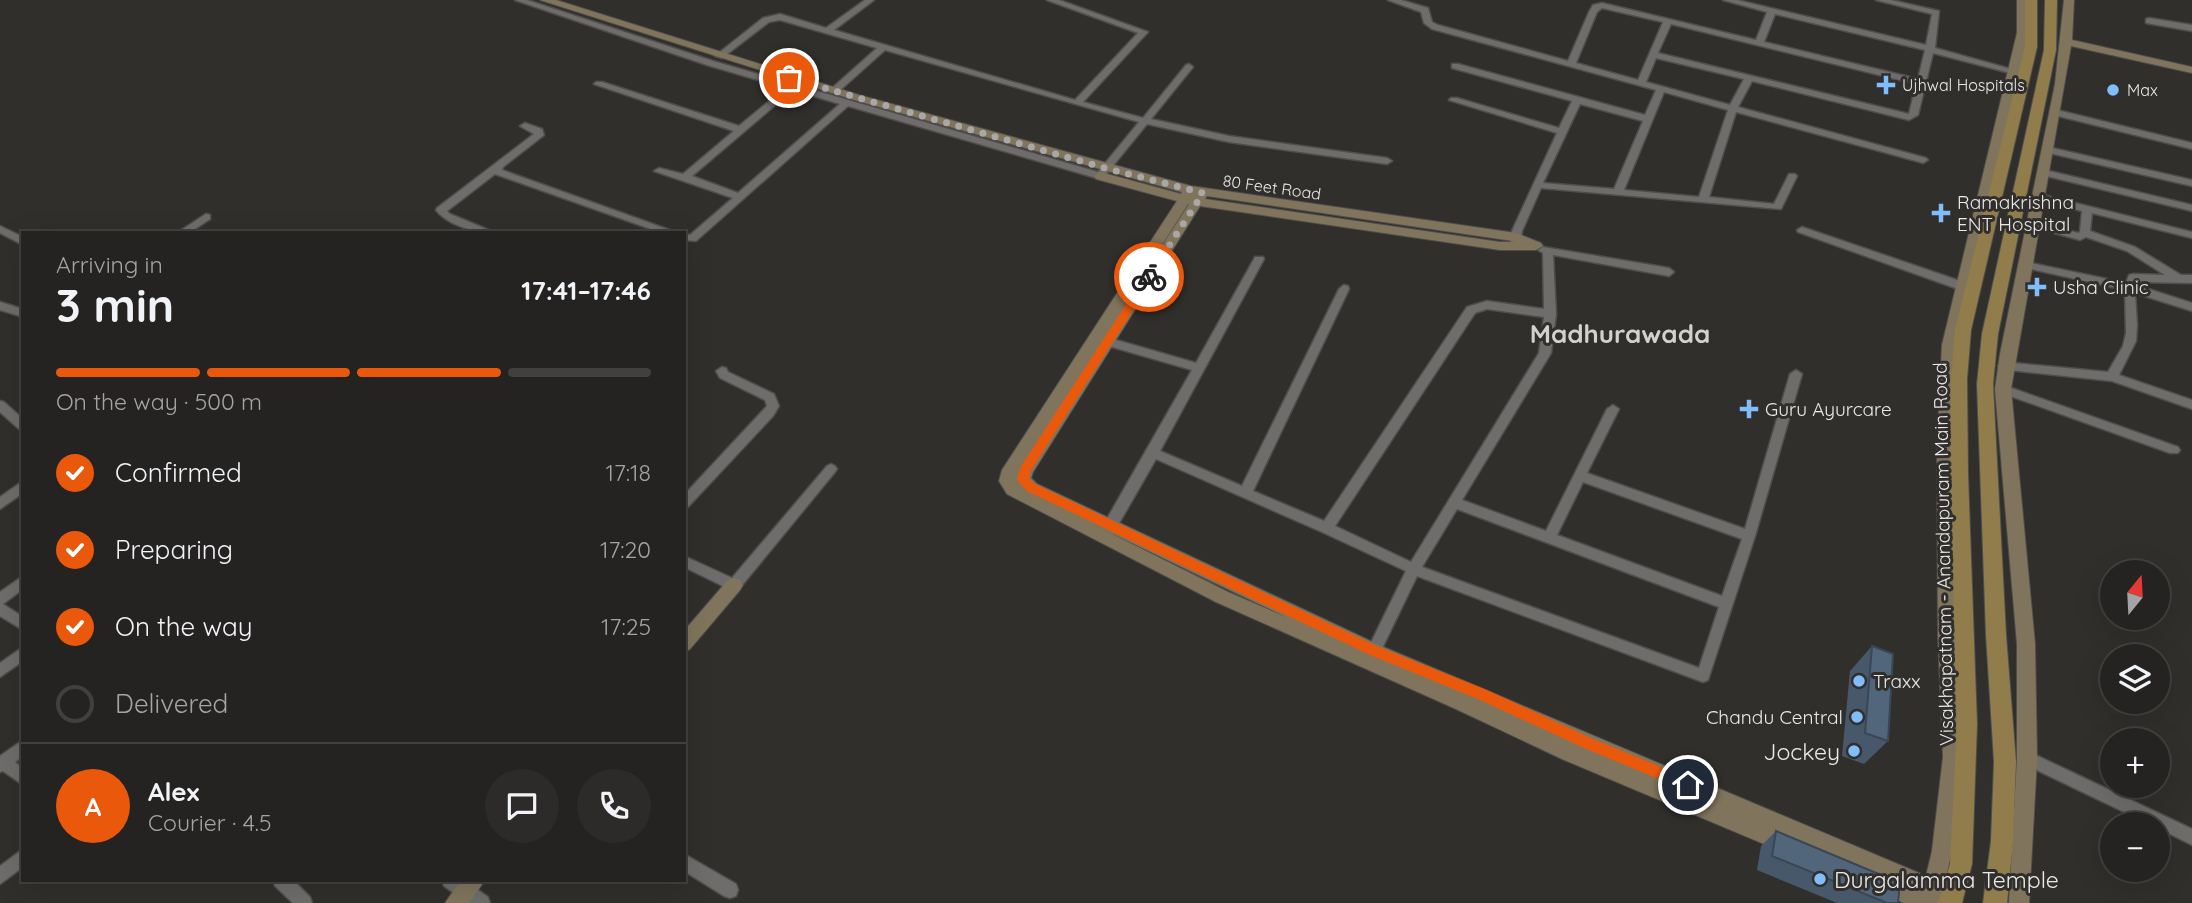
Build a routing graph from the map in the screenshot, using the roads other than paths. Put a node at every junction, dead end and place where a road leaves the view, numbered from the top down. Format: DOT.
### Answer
graph roads {
  1 [pos="519,0"];
  2 [pos="870,0"];
  3 [pos="1051,0"];
  4 [pos="1392,0"];
  5 [pos="1731,0"];
  6 [pos="1880,0"];
  7 [pos="1939,0"];
  8 [pos="2022,0"];
  9 [pos="2031,0"];
  10 [pos="2069,0"];
  11 [pos="544,2"];
  12 [pos="2052,6"];
  13 [pos="1772,11"];
  14 [pos="1936,13"];
  15 [pos="1668,21"];
  16 [pos="2149,21"];
  17 [pos="2192,28"];
  18 [pos="828,30"];
  19 [pos="1759,43"];
  20 [pos="2067,43"];
  21 [pos="884,46"];
  22 [pos="1930,50"];
  23 [pos="1654,54"];
  24 [pos="719,56"];
  25 [pos="1571,65"];
  26 [pos="1455,66"];
  27 [pos="1189,67"];
  28 [pos="2192,69"];
  29 [pos="2014,71"];
  30 [pos="1749,78"];
  31 [pos="1922,83"];
  32 [pos="599,84"];
  33 [pos="1641,84"];
  34 [pos="792,87"];
  35 [pos="1661,89"];
  36 [pos="834,91"];
  37 [pos="1454,100"];
  38 [pos="1577,100"];
  39 [pos="846,103"];
  40 [pos="1077,103"];
  41 [pos="1733,108"];
  42 [pos="2057,113"];
  43 [pos="1648,119"];
  44 [pos="1145,121"];
  45 [pos="525,126"];
  46 [pos="741,130"];
  47 [pos="1562,132"];
  48 [pos="2192,146"];
  49 [pos="2048,150"];
  50 [pos="1923,160"];
  51 [pos="1387,161"];
  52 [pos="497,168"];
  53 [pos="659,171"];
  54 [pos="1102,172"];
  55 [pos="2045,173"];
  56 [pos="1792,176"];
  57 [pos="685,177"];
  58 [pos="2192,183"];
  59 [pos="1537,185"];
  60 [pos="1618,192"];
  61 [pos="1194,196"];
  62 [pos="741,197"];
  63 [pos="2039,197"];
  64 [pos="1703,200"];
  65 [pos="2192,208"];
  66 [pos="2087,209"];
  67 [pos="206,217"];
  68 [pos="2033,224"];
  69 [pos="0,229"];
  70 [pos="1802,230"];
  71 [pos="185,231"];
  72 [pos="486,231"];
  73 [pos="667,231"];
  74 [pos="2084,233"];
  75 [pos="2192,235"];
  76 [pos="686,238"];
  77 [pos="21,241"];
  78 [pos="1516,242"];
  79 [pos="1542,250"];
  80 [pos="1259,259"];
  81 [pos="2026,265"];
  82 [pos="1669,272"];
  83 [pos="2179,279"];
  84 [pos="2192,279"];
  85 [pos="1962,285"];
  86 [pos="2130,287"];
  87 [pos="1344,289"];
  88 [pos="0,306"];
  89 [pos="2192,307"];
  90 [pos="21,312"];
  91 [pos="1550,314"];
  92 [pos="1102,340"];
  93 [pos="2004,366"];
  94 [pos="1199,368"];
  95 [pos="722,371"];
  96 [pos="1796,374"];
  97 [pos="2113,377"];
  98 [pos="2003,389"];
  99 [pos="0,405"];
  100 [pos="2192,405"];
  101 [pos="1613,409"];
  102 [pos="21,424"];
  103 [pos="2174,450"];
  104 [pos="1153,453"];
  105 [pos="831,470"];
  106 [pos="1581,476"];
  107 [pos="21,487"];
  108 [pos="1245,494"];
  109 [pos="686,501"];
  110 [pos="0,503"];
  111 [pos="1455,503"];
  112 [pos="1327,528"];
  113 [pos="1107,532"];
  114 [pos="1749,536"];
  115 [pos="1549,538"];
  116 [pos="686,562"];
  117 [pos="1414,569"];
  118 [pos="21,584"];
  119 [pos="734,585"];
  120 [pos="0,600"];
  121 [pos="1727,604"];
  122 [pos="0,609"];
  123 [pos="21,623"];
  124 [pos="686,642"];
  125 [pos="21,655"];
  126 [pos="1372,657"];
  127 [pos="0,671"];
  128 [pos="21,749"];
  129 [pos="2027,758"];
  130 [pos="2,764"];
  131 [pos="21,777"];
  132 [pos="2192,837"];
  133 [pos="21,859"];
  134 [pos="686,863"];
  135 [pos="0,876"];
  136 [pos="283,882"];
  137 [pos="730,890"];
  138 [pos="1930,898"];
  139 [pos="1950,902"];
  140 [pos="303,903"];
  141 [pos="1995,903"];
  142 [pos="2019,903"];
  1 -- 11 [label="street"];
  2 -- 18 [label="street"];
  3 -- 40 [label="street"];
  4 -- 25 [label="street"];
  5 -- 13 [label="street"];
  6 -- 14 [label="street"];
  7 -- 14 [label="street"];
  8 -- 29 [label="street"];
  9 -- 139 [label="main road, Visakhapatnam - Anandapuram Main Road"];
  10 -- 20 [label="street"];
  11 -- 24 [label="street"];
  11 -- 34 [label="street"];
  12 -- 141 [label="main road"];
  13 -- 19 [label="street"];
  13 -- 22 [label="street"];
  14 -- 22 [label="street"];
  15 -- 19 [label="street"];
  15 -- 23 [label="street"];
  15 -- 25 [label="street"];
  16 -- 17 [label="street"];
  18 -- 21 [label="street"];
  18 -- 24 [label="street"];
  19 -- 31 [label="street"];
  20 -- 28 [label="street"];
  20 -- 42 [label="street"];
  21 -- 36 [label="street"];
  21 -- 40 [label="street"];
  22 -- 29 [label="street"];
  22 -- 31 [label="street"];
  23 -- 30 [label="street"];
  23 -- 33 [label="street"];
  24 -- 36 [label="street"];
  25 -- 33 [label="street"];
  26 -- 38 [label="street"];
  27 -- 44 [label="street"];
  29 -- 85 [label="street"];
  30 -- 31 [label="street"];
  30 -- 41 [label="street"];
  32 -- 46 [label="street"];
  33 -- 35 [label="street"];
  34 -- 39 [label="street"];
  34 -- 46 [label="street"];
  35 -- 41 [label="street"];
  35 -- 43 [label="street"];
  36 -- 54 [label="street"];
  37 -- 47 [label="street"];
  38 -- 43 [label="street"];
  38 -- 47 [label="street"];
  39 -- 54 [label="street"];
  39 -- 62 [label="street"];
  40 -- 44 [label="street"];
  41 -- 50 [label="street"];
  41 -- 64 [label="street"];
  42 -- 48 [label="street"];
  42 -- 49 [label="street"];
  43 -- 60 [label="street"];
  44 -- 51 [label="street"];
  44 -- 54 [label="street"];
  45 -- 52 [label="street"];
  46 -- 57 [label="street"];
  47 -- 59 [label="street"];
  49 -- 55 [label="street"];
  49 -- 58 [label="street"];
  52 -- 72 [label="street"];
  52 -- 73 [label="street"];
  53 -- 57 [label="street"];
  54 -- 61 [label="street"];
  55 -- 63 [label="street"];
  55 -- 65 [label="street"];
  56 -- 64 [label="street"];
  57 -- 62 [label="street"];
  59 -- 60 [label="street"];
  59 -- 78 [label="street"];
  60 -- 64 [label="street"];
  61 -- 78 [label="street"];
  61 -- 92 [label="street"];
  62 -- 76 [label="street"];
  63 -- 66 [label="street"];
  63 -- 68 [label="street"];
  66 -- 74 [label="street"];
  66 -- 75 [label="street"];
  67 -- 71 [label="street"];
  68 -- 74 [label="street"];
  68 -- 81 [label="street"];
  69 -- 77 [label="street"];
  70 -- 85 [label="street"];
  74 -- 83 [label="street"];
  78 -- 79 [label="street"];
  79 -- 82 [label="street"];
  79 -- 91 [label="street"];
  80 -- 94 [label="street"];
  81 -- 86 [label="street"];
  81 -- 93 [label="street"];
  83 -- 84 [label="street"];
  83 -- 86 [label="street"];
  85 -- 138 [label="street"];
  86 -- 89 [label="street"];
  86 -- 97 [label="street"];
  87 -- 108 [label="street"];
  88 -- 90 [label="street"];
  91 -- 111 [label="street"];
  91 -- 112 [label="street"];
  92 -- 94 [label="street"];
  92 -- 113 [label="street"];
  93 -- 97 [label="street"];
  93 -- 98 [label="street"];
  94 -- 104 [label="street"];
  95 -- 109 [label="street"];
  96 -- 114 [label="street"];
  97 -- 100 [label="street"];
  98 -- 103 [label="street"];
  98 -- 129 [label="street"];
  99 -- 102 [label="street"];
  101 -- 106 [label="street"];
  104 -- 108 [label="street"];
  104 -- 113 [label="street"];
  105 -- 119 [label="street"];
  106 -- 114 [label="street"];
  106 -- 115 [label="street"];
  107 -- 110 [label="street"];
  108 -- 112 [label="street"];
  111 -- 115 [label="street"];
  111 -- 117 [label="street"];
  112 -- 117 [label="street"];
  113 -- 126 [label="street"];
  114 -- 121 [label="street"];
  115 -- 121 [label="street"];
  116 -- 119 [label="street"];
  117 -- 121 [label="street"];
  117 -- 126 [label="street"];
  118 -- 120 [label="street"];
  119 -- 124 [label="street"];
  122 -- 123 [label="street"];
  125 -- 127 [label="street"];
  126 -- 138 [label="street"];
  128 -- 130 [label="street"];
  129 -- 132 [label="street"];
  129 -- 142 [label="street"];
  130 -- 131 [label="street"];
  133 -- 135 [label="street"];
  134 -- 137 [label="street"];
  136 -- 140 [label="street"];
  138 -- 139 [label="street"];
}
